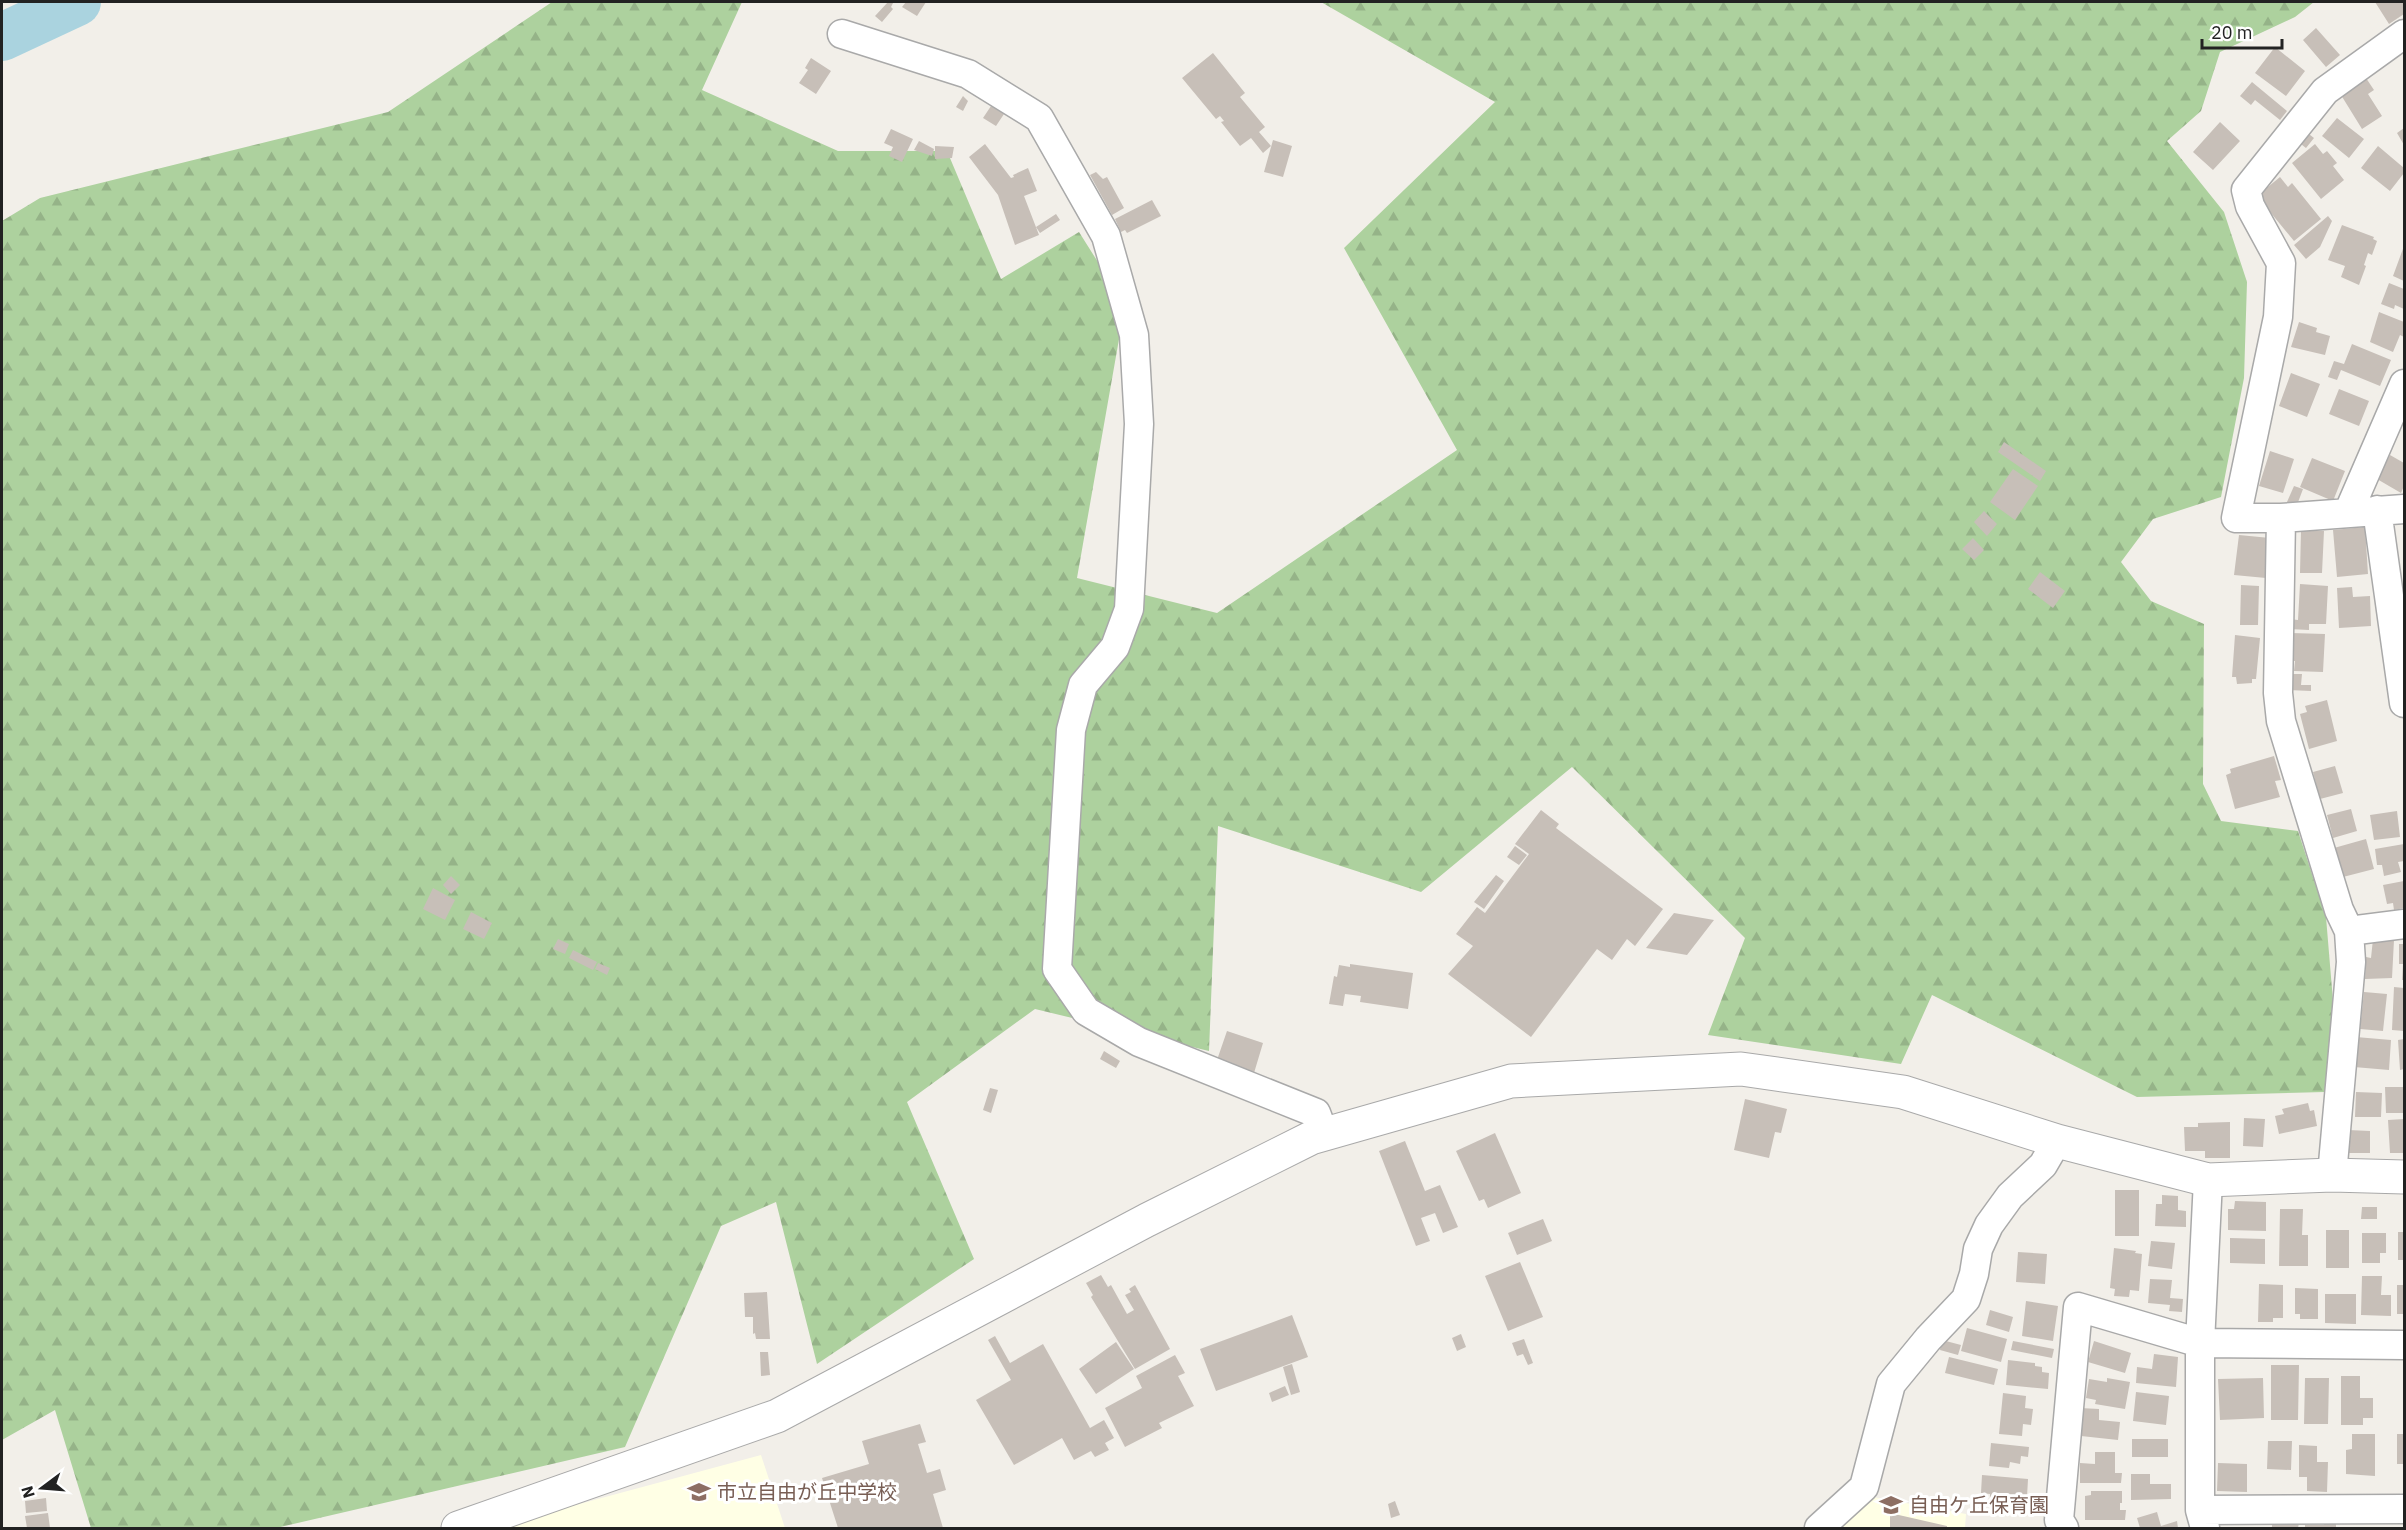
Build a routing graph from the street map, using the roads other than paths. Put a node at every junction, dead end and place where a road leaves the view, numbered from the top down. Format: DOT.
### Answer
graph roads {
  1 [pos="842,34"];
  2 [pos="2404,34"];
  3 [pos="2404,384"];
  4 [pos="2404,509"];
  5 [pos="2376,510"];
  6 [pos="2348,513"];
  7 [pos="2281,518"];
  8 [pos="2404,703"];
  9 [pos="2404,924"];
  10 [pos="2349,931"];
  11 [pos="1324,1134"];
  12 [pos="2057,1141"];
  13 [pos="2332,1175"];
  14 [pos="2404,1177"];
  15 [pos="2208,1180"];
  16 [pos="2200,1343"];
  17 [pos="2404,1345"];
  18 [pos="2404,1509"];
  19 [pos="2203,1519"];
  20 [pos="458,1528"];
  21 [pos="1819,1528"];
  22 [pos="2064,1528"];
  1 -- 11 [label="street"];
  2 -- 7 [label="street"];
  3 -- 6 [label="street"];
  4 -- 5 [label="street"];
  5 -- 6 [label="street"];
  5 -- 8 [label="street"];
  6 -- 7 [label="street"];
  7 -- 10 [label="street"];
  9 -- 10 [label="street"];
  10 -- 13 [label="street"];
  11 -- 12 [label="street"];
  11 -- 20 [label="street"];
  12 -- 15 [label="street"];
  12 -- 21 [label="street"];
  13 -- 14 [label="street"];
  13 -- 15 [label="street"];
  15 -- 16 [label="street"];
  16 -- 17 [label="street"];
  16 -- 19 [label="street"];
  16 -- 22 [label="street"];
  18 -- 19 [label="street"];
}
